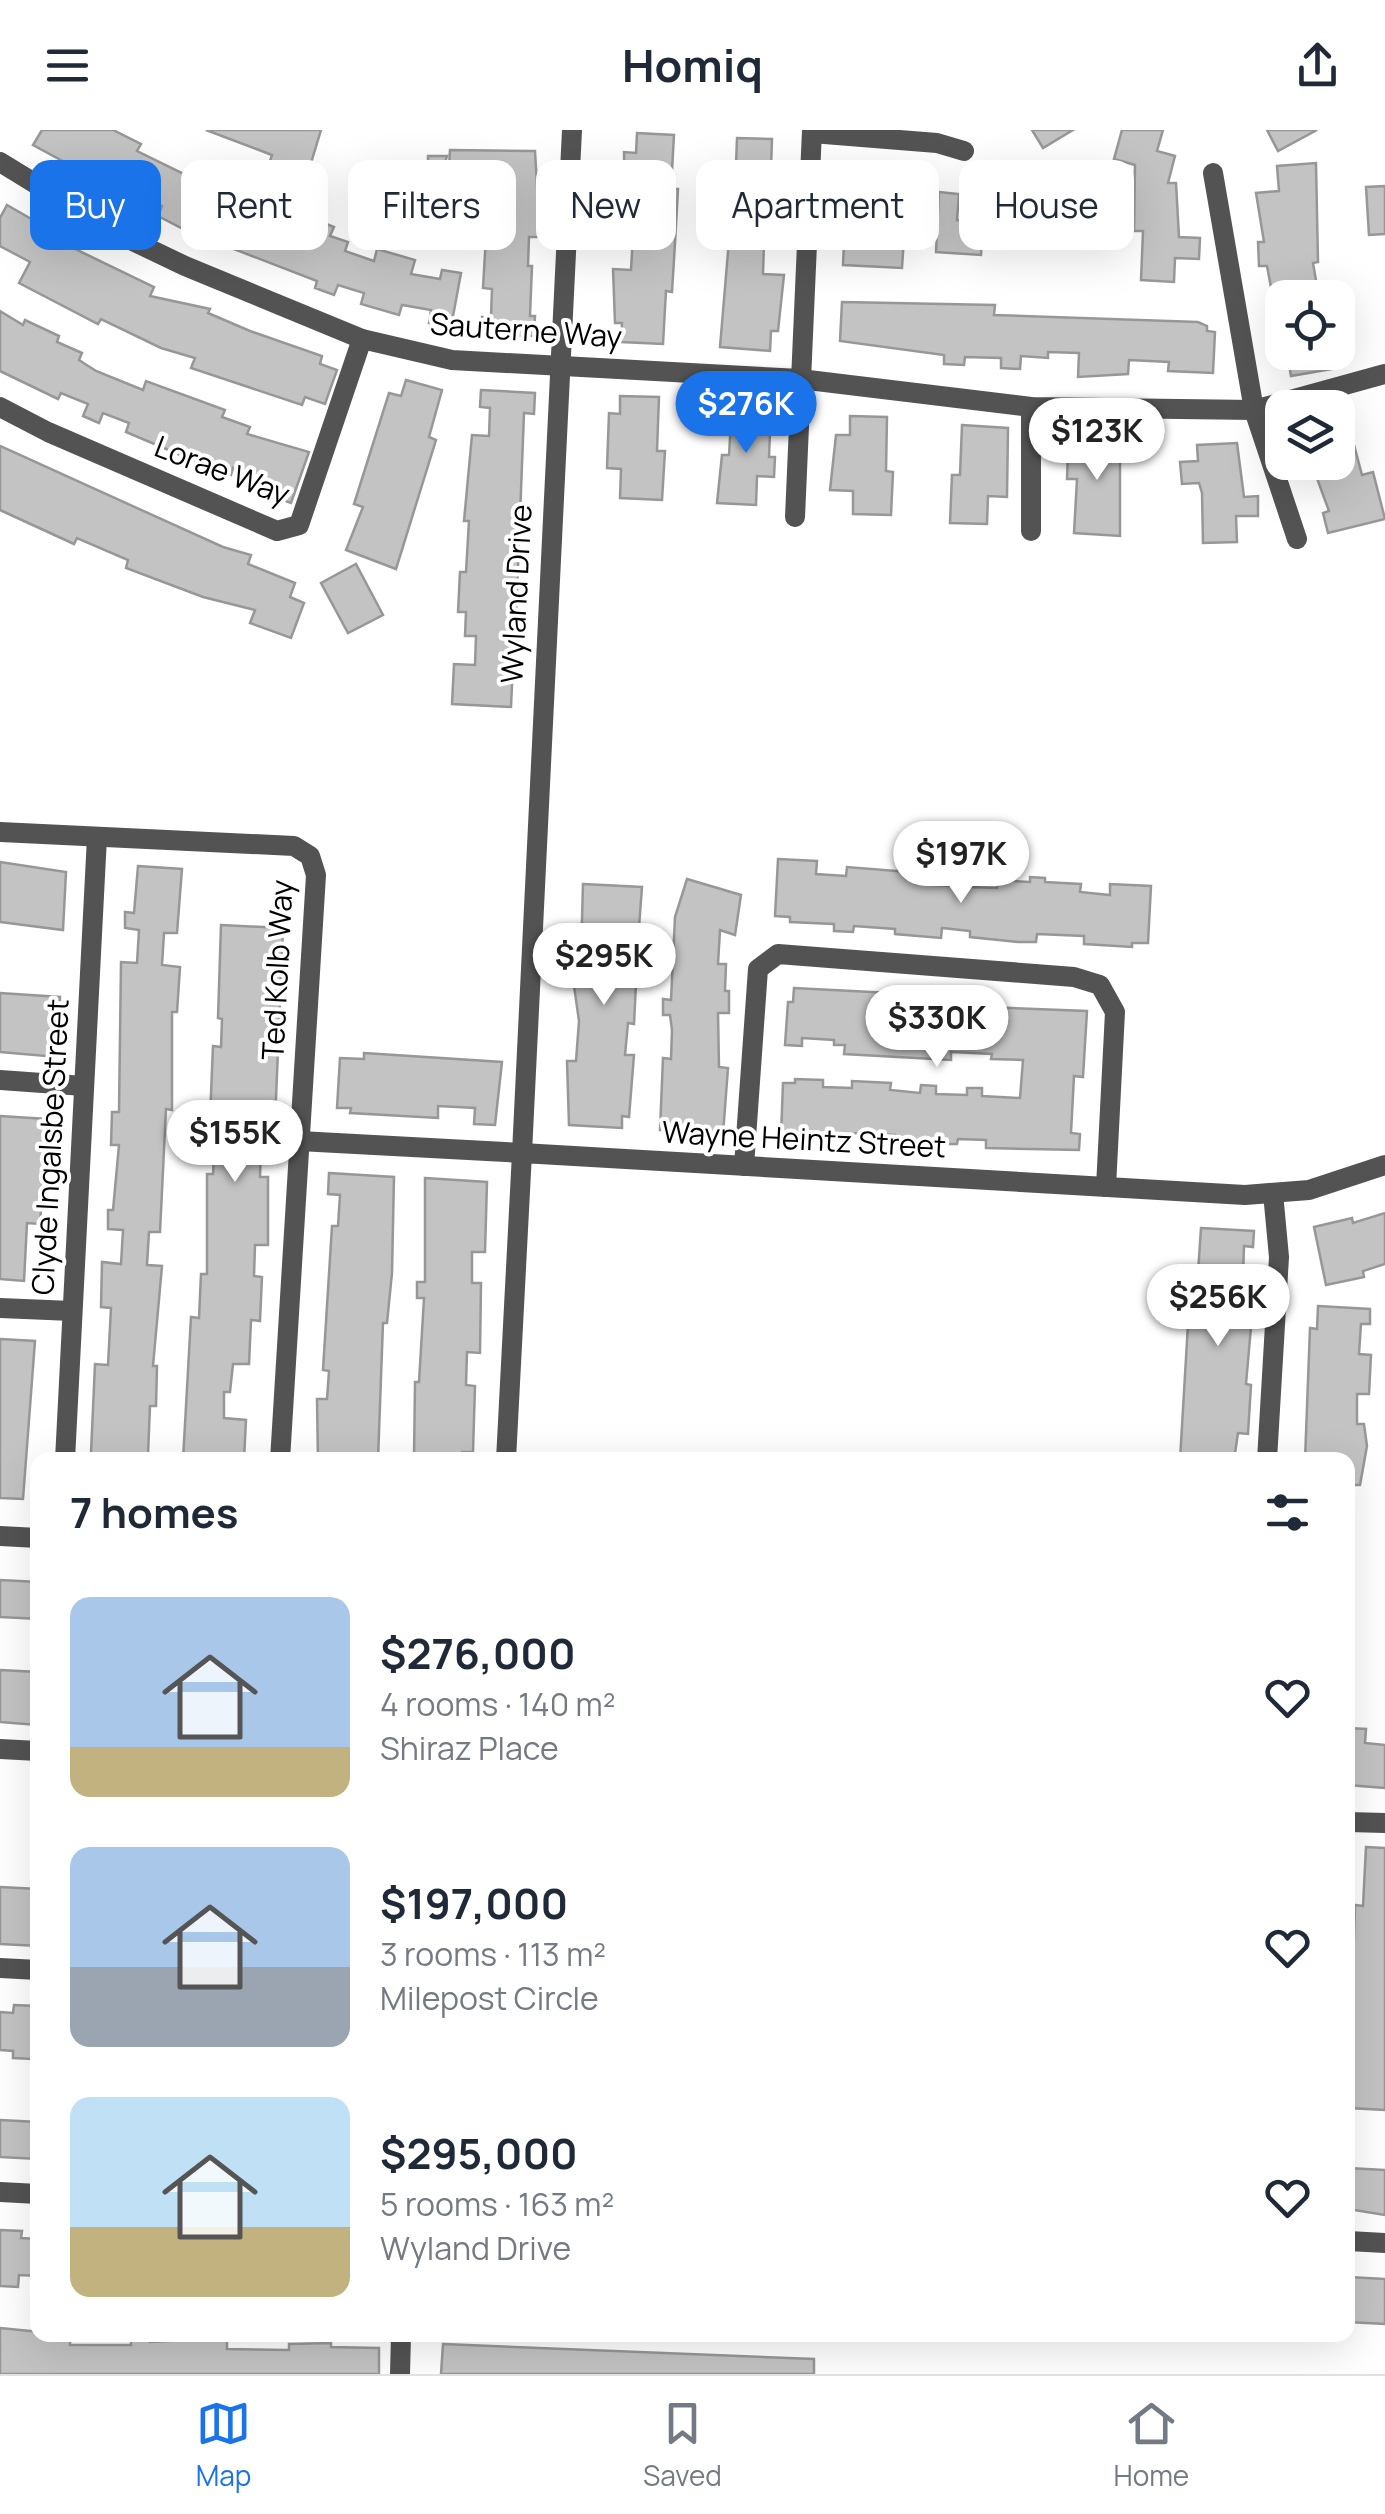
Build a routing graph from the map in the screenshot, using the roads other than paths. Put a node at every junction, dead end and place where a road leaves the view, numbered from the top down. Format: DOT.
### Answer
graph roads {
  1 [pos="572,130"];
  2 [pos="812,132"];
  3 [pos="964,151"];
  4 [pos="0,162"];
  5 [pos="1213,173"];
  6 [pos="362,339"];
  7 [pos="559,364"];
  8 [pos="1385,374"];
  9 [pos="800,379"];
  10 [pos="0,407"];
  11 [pos="1031,407"];
  12 [pos="1254,410"];
  13 [pos="794,517"];
  14 [pos="1030,532"];
  15 [pos="1297,538"];
  16 [pos="0,832"];
  17 [pos="97,837"];
  18 [pos="0,1080"];
  19 [pos="84,1086"];
  20 [pos="299,1141"];
  21 [pos="522,1154"];
  22 [pos="1385,1165"];
  23 [pos="744,1166"];
  24 [pos="1106,1187"];
  25 [pos="1273,1193"];
  26 [pos="0,1308"];
  27 [pos="72,1311"];
  28 [pos="64,1452"];
  29 [pos="280,1452"];
  30 [pos="506,1452"];
  31 [pos="1267,1452"];
  32 [pos="0,1536"];
  33 [pos="30,1538"];
  34 [pos="0,1749"];
  35 [pos="30,1751"];
  36 [pos="1355,1822"];
  37 [pos="1385,1824"];
  38 [pos="0,1968"];
  39 [pos="30,1970"];
  40 [pos="0,2192"];
  41 [pos="30,2194"];
  42 [pos="1355,2241"];
  43 [pos="1385,2243"];
  44 [pos="401,2342"];
  45 [pos="400,2374"];
  1 -- 7 [label="street, Wyland Drive"];
  2 -- 3 [label="street"];
  2 -- 9 [label="street"];
  4 -- 6 [label="street, Sauterne Way"];
  5 -- 12 [label="street"];
  6 -- 7 [label="street, Sauterne Way"];
  6 -- 10 [label="street, Lorae Way"];
  7 -- 9 [label="street, Sauterne Way"];
  7 -- 21 [label="street, Wyland Drive"];
  8 -- 12 [label="street, Sauterne Way"];
  9 -- 11 [label="street, Sauterne Way"];
  9 -- 13 [label="street"];
  11 -- 12 [label="street, Sauterne Way"];
  11 -- 14 [label="street"];
  12 -- 15 [label="street"];
  16 -- 17 [label="street, Ted Kolb Way"];
  17 -- 19 [label="street, Clyde Ingalsbe Street"];
  17 -- 20 [label="street, Ted Kolb Way"];
  18 -- 19 [label="street"];
  19 -- 27 [label="street, Clyde Ingalsbe Street"];
  20 -- 21 [label="street, Wayne Heintz Street"];
  20 -- 29 [label="street, Ted Kolb Way"];
  21 -- 23 [label="street, Wayne Heintz Street"];
  21 -- 30 [label="street"];
  22 -- 25 [label="street, Wayne Heintz Street"];
  23 -- 24 [label="street, Wayne Heintz Street"];
  23 -- 24 [label="street"];
  24 -- 25 [label="street, Wayne Heintz Street"];
  25 -- 31 [label="street"];
  26 -- 27 [label="street"];
  27 -- 28 [label="street, Clyde Ingalsbe Street"];
  32 -- 33 [label="street"];
  34 -- 35 [label="street"];
  36 -- 37 [label="street"];
  38 -- 39 [label="street"];
  40 -- 41 [label="street"];
  42 -- 43 [label="street"];
  44 -- 45 [label="street"];
}
